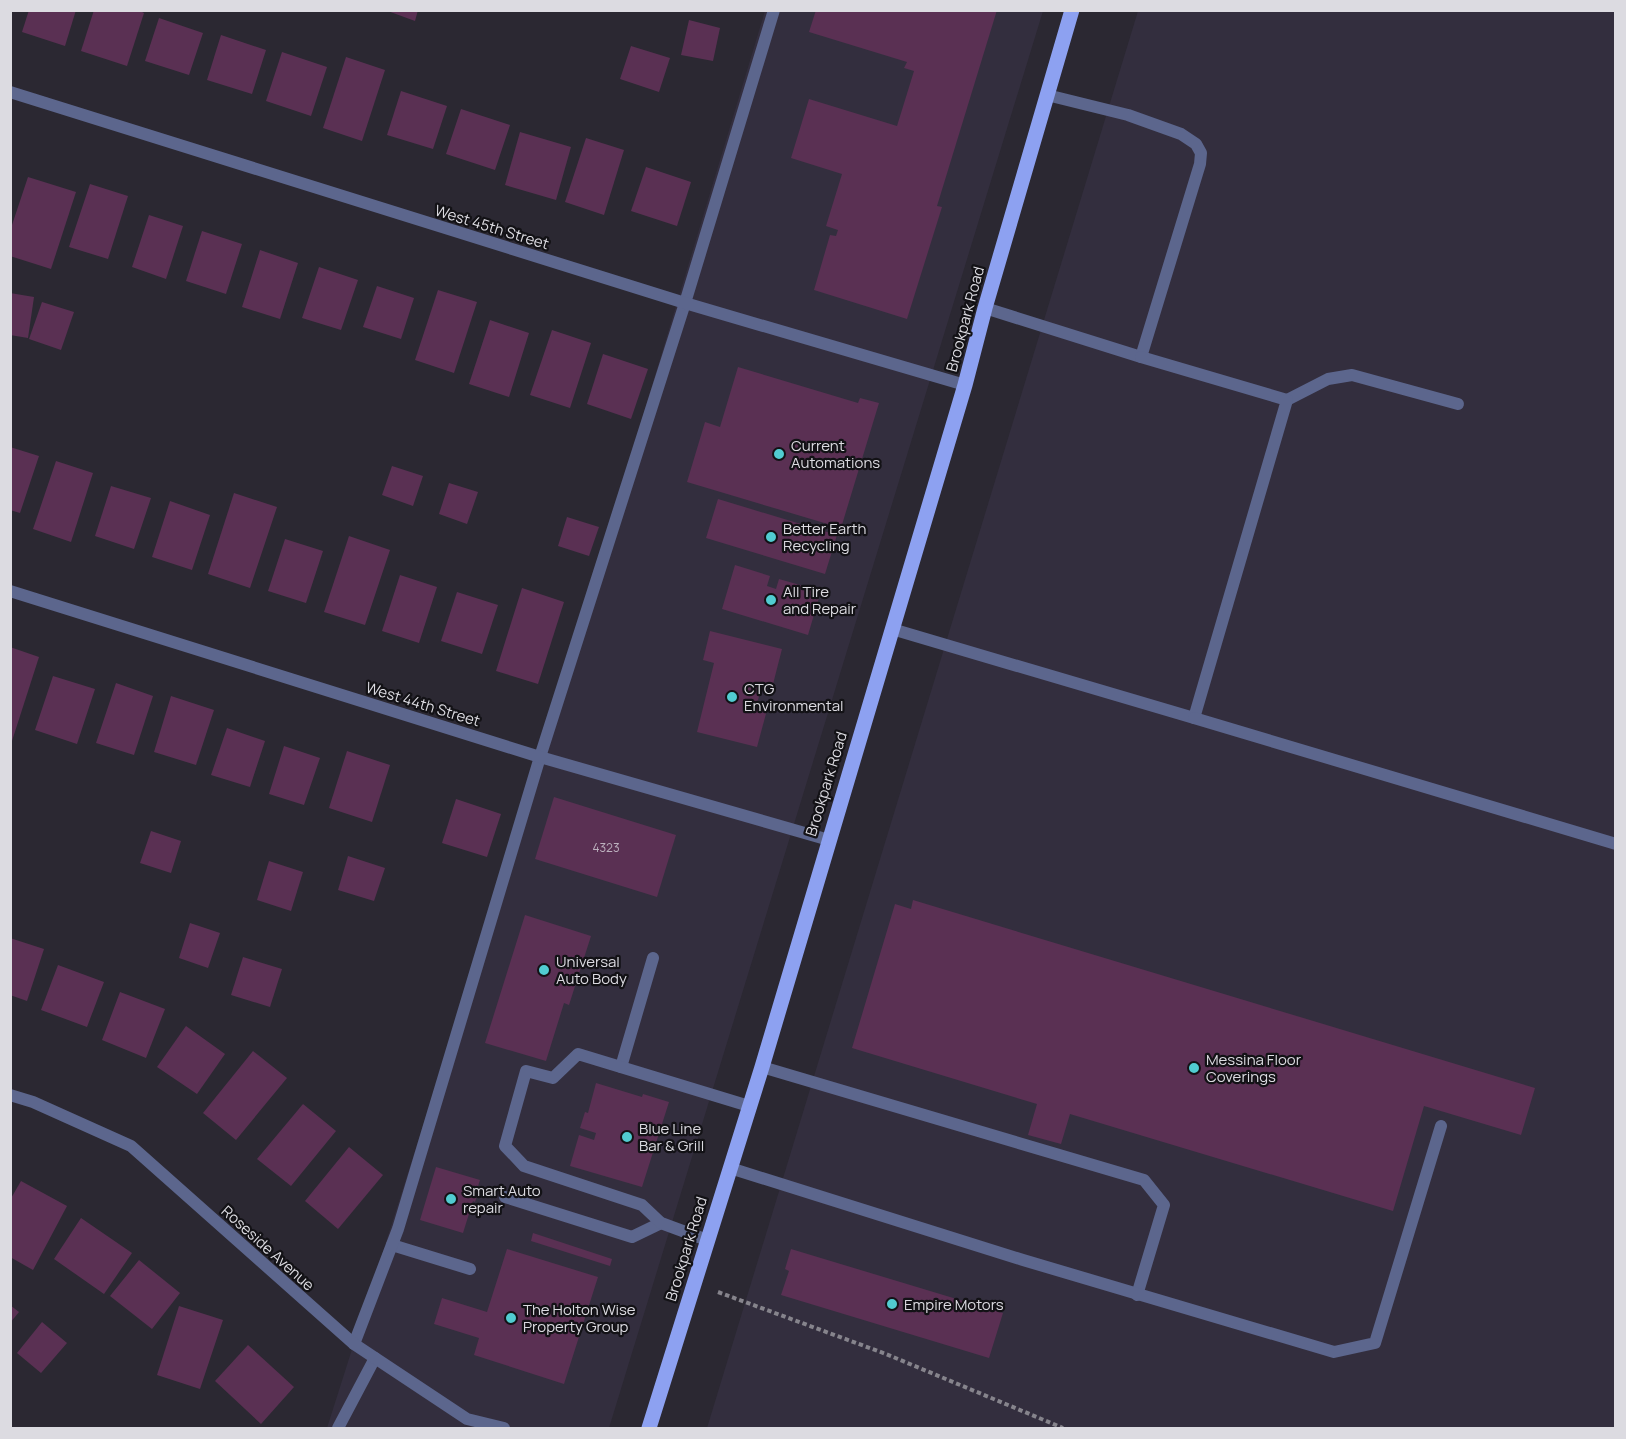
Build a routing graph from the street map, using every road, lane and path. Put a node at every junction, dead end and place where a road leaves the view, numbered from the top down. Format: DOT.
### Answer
graph roads {
  1 [pos="774,10"];
  2 [pos="1072,10"];
  3 [pos="10,92"];
  4 [pos="1047,95"];
  5 [pos="686,303"];
  6 [pos="986,308"];
  7 [pos="1141,357"];
  8 [pos="965,385"];
  9 [pos="1287,400"];
  10 [pos="1458,404"];
  11 [pos="10,591"];
  12 [pos="892,629"];
  13 [pos="1194,718"];
  14 [pos="540,757"];
  15 [pos="829,840"];
  16 [pos="1616,844"];
  17 [pos="653,958"];
  18 [pos="762,1066"];
  19 [pos="621,1067"];
  20 [pos="10,1095"];
  21 [pos="750,1106"];
  22 [pos="1441,1126"];
  23 [pos="730,1168"];
  24 [pos="505,1197"];
  25 [pos="661,1223"];
  26 [pos="707,1240"];
  27 [pos="392,1245"];
  28 [pos="470,1269"];
  29 [pos="694,1283"];
  30 [pos="1137,1295"];
  31 [pos="354,1344"];
  32 [pos="375,1358"];
  33 [pos="338,1428"];
  34 [pos="504,1428"];
  35 [pos="649,1428"];
  36 [pos="1063,1428"];
  1 -- 5 [label="street"];
  2 -- 4 [label="main road, Brookpark Road"];
  3 -- 5 [label="street, West 45th Street"];
  4 -- 6 [label="main road, Brookpark Road"];
  4 -- 7 [label="street"];
  5 -- 8 [label="street, West 45th Street"];
  5 -- 14 [label="street"];
  6 -- 7 [label="street"];
  6 -- 8 [label="main road, Brookpark Road"];
  7 -- 9 [label="street"];
  8 -- 12 [label="main road, Brookpark Road"];
  9 -- 10 [label="street"];
  9 -- 13 [label="street"];
  11 -- 14 [label="street, West 44th Street"];
  12 -- 13 [label="street"];
  12 -- 15 [label="main road, Brookpark Road"];
  13 -- 16 [label="street"];
  14 -- 15 [label="street, West 44th Street"];
  14 -- 27 [label="street"];
  15 -- 18 [label="main road, Brookpark Road"];
  17 -- 19 [label="street"];
  18 -- 21 [label="main road, Brookpark Road"];
  18 -- 30 [label="street"];
  19 -- 21 [label="street"];
  19 -- 25 [label="street"];
  20 -- 31 [label="street, Roseside Avenue"];
  21 -- 23 [label="main road, Brookpark Road"];
  22 -- 30 [label="street"];
  23 -- 26 [label="main road, Brookpark Road"];
  23 -- 30 [label="street"];
  24 -- 25 [label="street"];
  25 -- 26 [label="street"];
  26 -- 29 [label="main road, Brookpark Road"];
  27 -- 28 [label="street"];
  27 -- 31 [label="street"];
  29 -- 35 [label="main road, Brookpark Road"];
  29 -- 36 [label="path"];
  31 -- 32 [label="street, Roseside Avenue"];
  32 -- 33 [label="street"];
  32 -- 34 [label="street, Roseside Avenue"];
}
